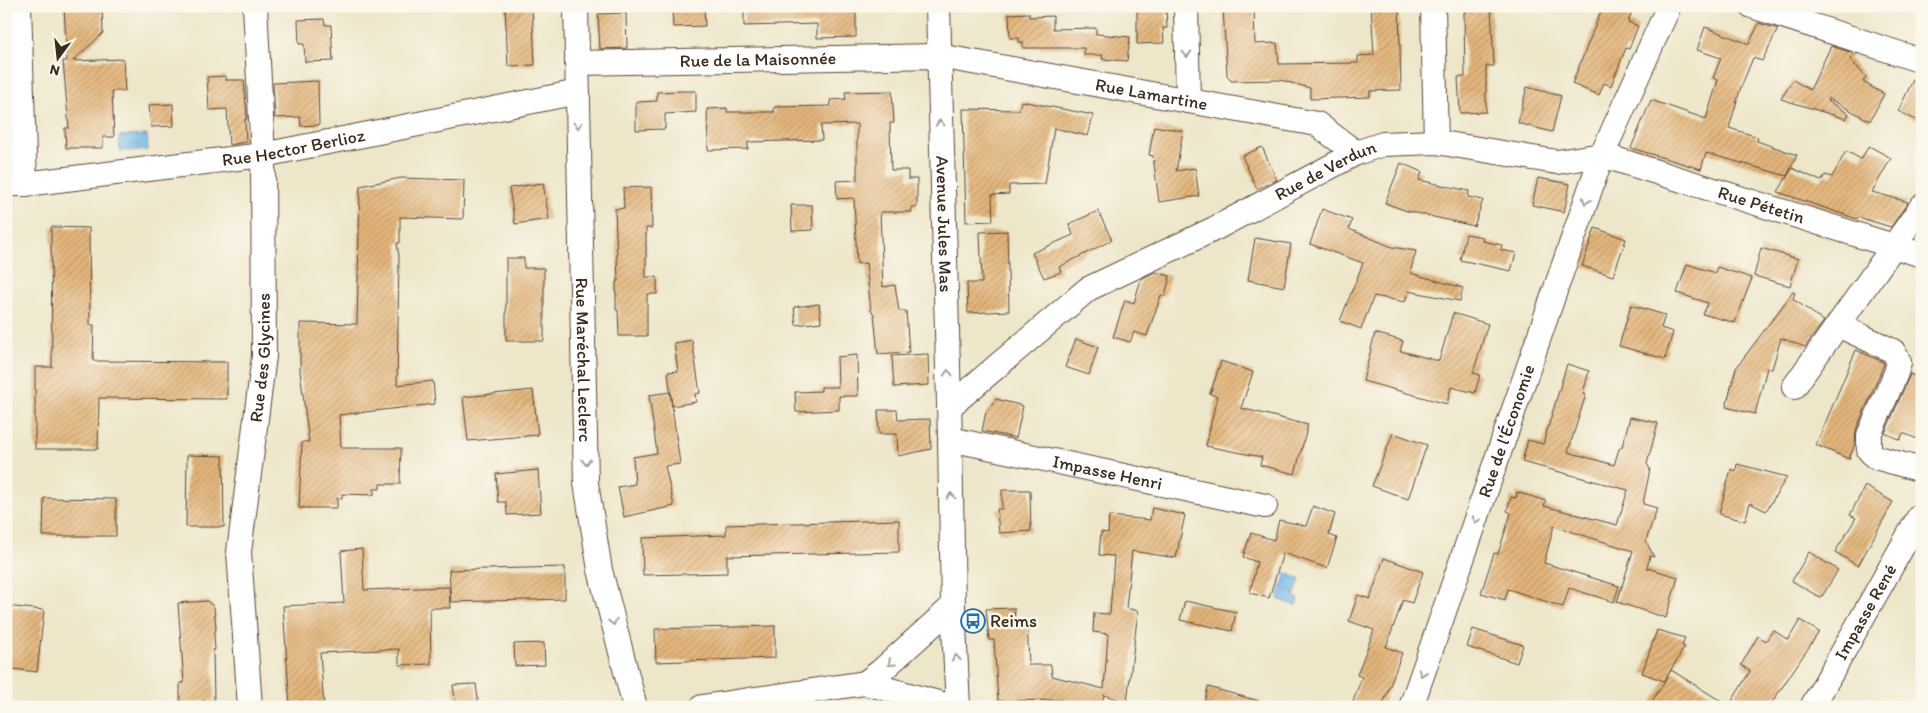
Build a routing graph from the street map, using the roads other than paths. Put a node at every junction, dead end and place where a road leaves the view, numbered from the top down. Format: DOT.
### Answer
graph roads {
  1 [pos="19,6"];
  2 [pos="255,6"];
  3 [pos="576,6"];
  4 [pos="938,6"];
  5 [pos="1186,6"];
  6 [pos="1433,6"];
  7 [pos="1669,6"];
  8 [pos="1752,6"];
  9 [pos="938,56"];
  10 [pos="1922,61"];
  11 [pos="577,63"];
  12 [pos="578,92"];
  13 [pos="1188,101"];
  14 [pos="1436,142"];
  15 [pos="1356,153"];
  16 [pos="263,155"];
  17 [pos="1602,155"];
  18 [pos="16,184"];
  19 [pos="1922,206"];
  20 [pos="1894,247"];
  21 [pos="1922,255"];
  22 [pos="1838,325"];
  23 [pos="1794,387"];
  24 [pos="949,407"];
  25 [pos="950,439"];
  26 [pos="1922,470"];
  27 [pos="1266,506"];
  28 [pos="1919,517"];
  29 [pos="953,606"];
  30 [pos="865,683"];
  31 [pos="250,707"];
  32 [pos="635,707"];
  33 [pos="702,707"];
  34 [pos="953,707"];
  35 [pos="958,707"];
  36 [pos="1411,707"];
  37 [pos="1812,707"];
  1 -- 18 [label="street"];
  2 -- 16 [label="street, Rue des Glycines"];
  3 -- 11 [label="street, Rue Maréchal Leclerc"];
  4 -- 9 [label="street, Avenue Jules Mas"];
  5 -- 13 [label="street, one-way"];
  6 -- 14 [label="street"];
  7 -- 17 [label="street"];
  8 -- 10 [label="street"];
  9 -- 11 [label="street, Rue de la Maisonnée"];
  9 -- 13 [label="street, Rue Lamartine"];
  24 -- 9 [label="street, Avenue Jules Mas, one-way"];
  11 -- 12 [label="street, Rue Maréchal Leclerc"];
  12 -- 16 [label="street, Rue Hector Berlioz"];
  12 -- 32 [label="street, Rue Maréchal Leclerc, one-way"];
  13 -- 15 [label="street, Rue Lamartine"];
  14 -- 15 [label="street, Rue de Verdun"];
  14 -- 17 [label="street, Rue de Verdun"];
  15 -- 24 [label="street, Rue de Verdun"];
  16 -- 18 [label="street, Rue Hector Berlioz"];
  16 -- 31 [label="street, Rue des Glycines"];
  17 -- 20 [label="street, Rue Pétetin"];
  17 -- 36 [label="street, Rue de l'Économie, one-way"];
  19 -- 20 [label="street"];
  20 -- 21 [label="street, Rue Pétetin"];
  20 -- 22 [label="street"];
  22 -- 23 [label="street"];
  22 -- 26 [label="street"];
  24 -- 25 [label="street, Avenue Jules Mas"];
  25 -- 27 [label="street, Impasse Henri"];
  29 -- 25 [label="street, Avenue Jules Mas, one-way"];
  28 -- 37 [label="street, Impasse René"];
  29 -- 30 [label="street, one-way"];
  35 -- 29 [label="street, Avenue Jules Mas, one-way"];
  30 -- 33 [label="street"];
  30 -- 34 [label="street"];
}
